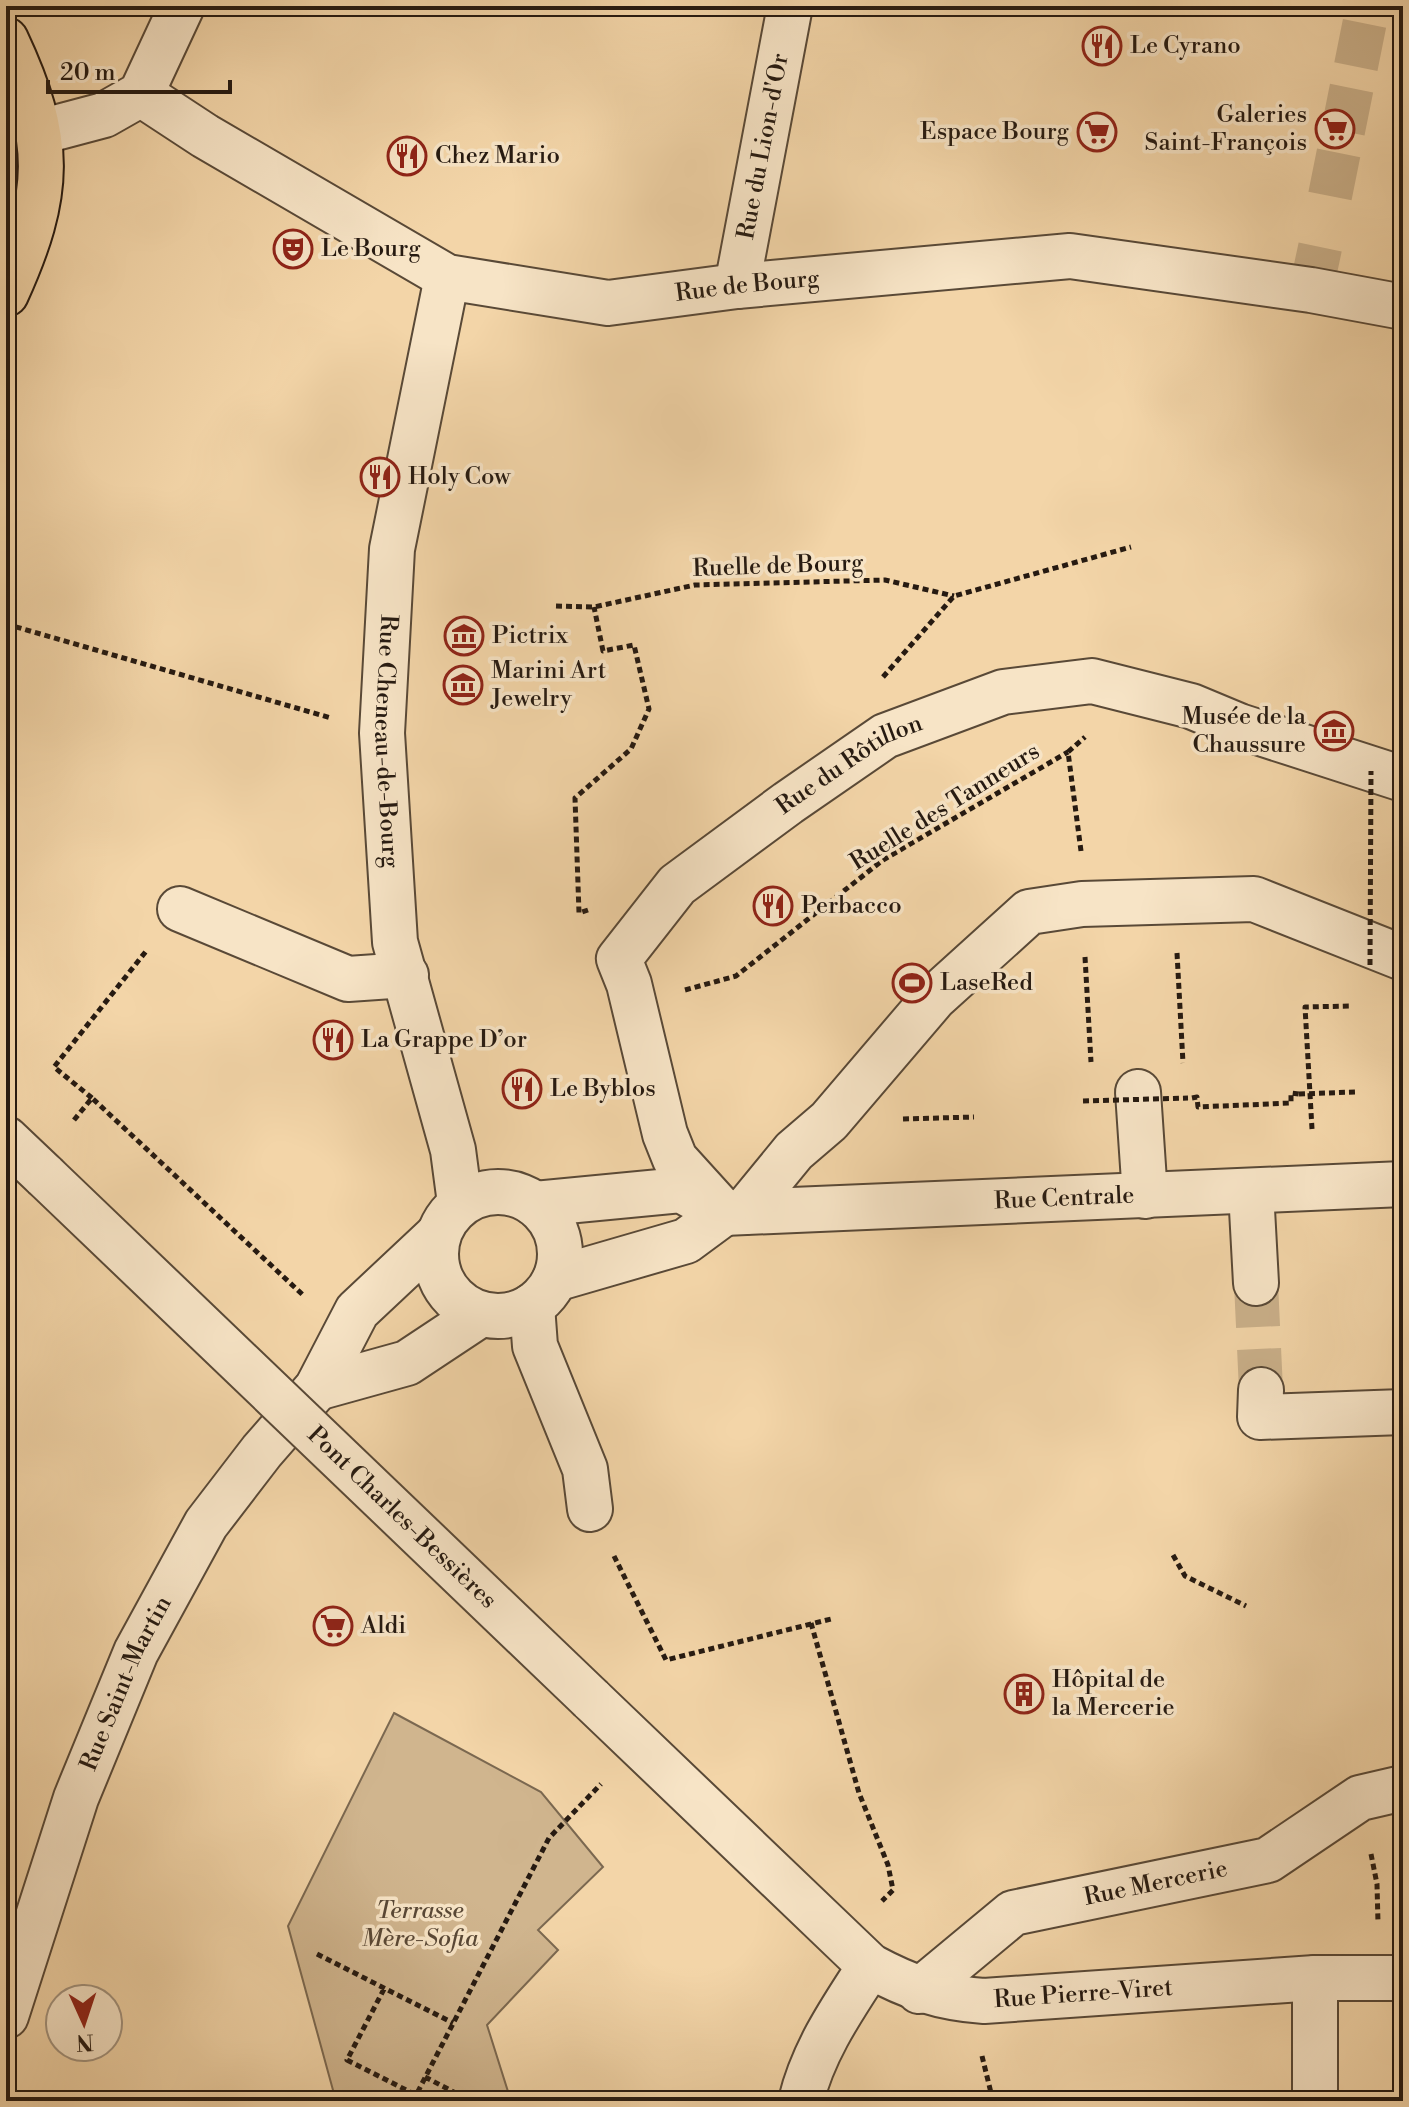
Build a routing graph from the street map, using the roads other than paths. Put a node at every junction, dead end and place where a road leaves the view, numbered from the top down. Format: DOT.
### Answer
graph roads {
  1 [pos="182,6"];
  2 [pos="790,6"];
  3 [pos="6,40"];
  4 [pos="141,94"];
  5 [pos="40,132"];
  6 [pos="447,277"];
  7 [pos="737,286"];
  8 [pos="6,294"];
  9 [pos="1403,307"];
  10 [pos="1387,775"];
  11 [pos="180,909"];
  12 [pos="1386,962"];
  13 [pos="406,975"];
  14 [pos="1138,1092"];
  15 [pos="6,1139"];
  16 [pos="1403,1184"];
  17 [pos="1251,1191"];
  18 [pos="1145,1196"];
  19 [pos="535,1204"];
  20 [pos="734,1212"];
  21 [pos="449,1219"];
  22 [pos="1256,1283"];
  23 [pos="544,1292"];
  24 [pos="481,1314"];
  25 [pos="317,1388"];
  26 [pos="1261,1390"];
  27 [pos="1403,1412"];
  28 [pos="590,1509"];
  29 [pos="1403,1788"];
  30 [pos="797,1897"];
  31 [pos="870,1966"];
  32 [pos="1315,1978"];
  33 [pos="1403,1978"];
  34 [pos="919,1991"];
  35 [pos="6,2016"];
  36 [pos="801,2101"];
  37 [pos="1315,2101"];
  1 -- 4 [label="street"];
  2 -- 7 [label="street, Rue du Lion-d'Or"];
  3 -- 5 [label="main road"];
  4 -- 5 [label="street"];
  4 -- 6 [label="street, Rue de Bourg"];
  5 -- 8 [label="main road"];
  6 -- 7 [label="street, Rue de Bourg"];
  6 -- 13 [label="street, Rue Cheneau-de-Bourg"];
  7 -- 9 [label="street, Rue de Bourg"];
  10 -- 20 [label="street, Rue du Rôtillon"];
  11 -- 13 [label="street"];
  12 -- 20 [label="street"];
  13 -- 21 [label="street, Rue Cheneau-de-Bourg"];
  14 -- 18 [label="street"];
  15 -- 30 [label="street, Pont Charles-Bessières, bridge"];
  16 -- 17 [label="street, Rue Centrale"];
  17 -- 18 [label="street, Rue Centrale"];
  17 -- 22 [label="street"];
  18 -- 20 [label="street, Rue Centrale"];
  19 -- 20 [label="street"];
  19 -- 21 [label="street, Rue Saint-Martin"];
  19 -- 23 [label="street"];
  20 -- 23 [label="street"];
  21 -- 24 [label="street"];
  21 -- 25 [label="street, Rue Saint-Martin"];
  23 -- 24 [label="street"];
  23 -- 28 [label="street"];
  24 -- 25 [label="street"];
  25 -- 35 [label="street, Rue Saint-Martin"];
  26 -- 27 [label="street"];
  29 -- 34 [label="street, Rue Mercerie"];
  30 -- 31 [label="street, Rue Pierre-Viret"];
  31 -- 34 [label="street, Rue Pierre-Viret"];
  31 -- 36 [label="street"];
  32 -- 33 [label="street, Rue Pierre-Viret"];
  32 -- 34 [label="street, Rue Pierre-Viret"];
  32 -- 37 [label="street"];
}
